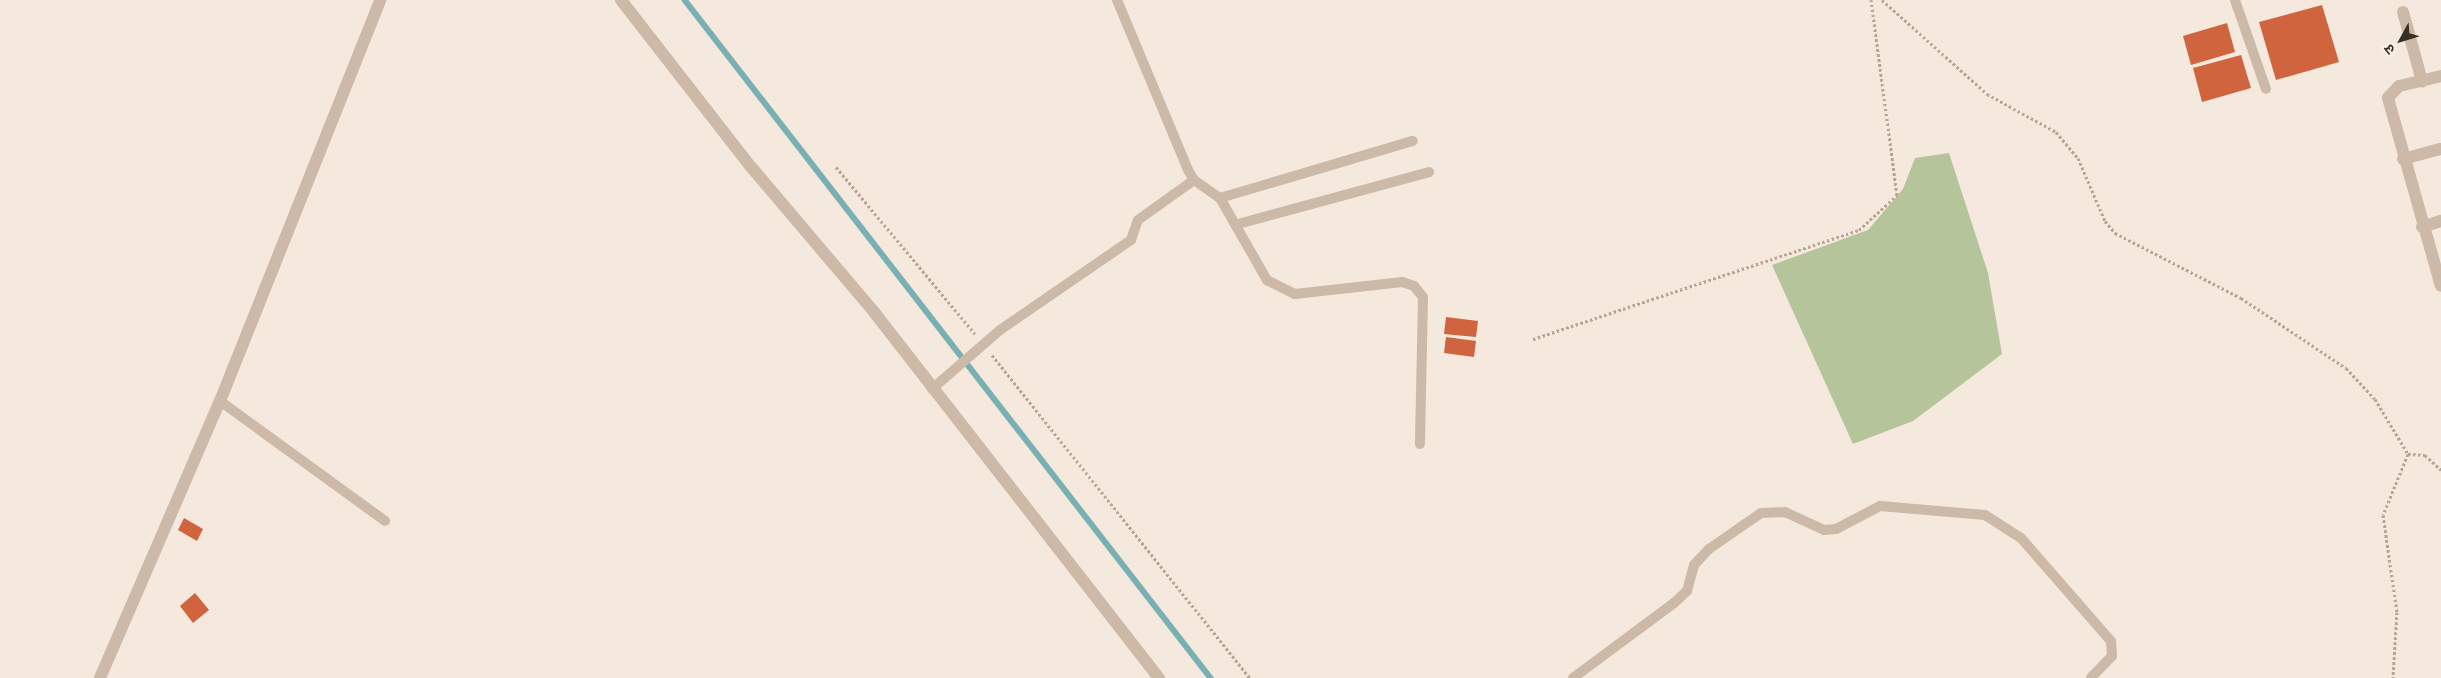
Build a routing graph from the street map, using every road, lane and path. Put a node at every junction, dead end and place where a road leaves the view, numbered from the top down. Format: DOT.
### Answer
graph roads {
  1 [pos="380,0"];
  2 [pos="621,0"];
  3 [pos="1117,0"];
  4 [pos="1871,0"];
  5 [pos="1882,0"];
  6 [pos="2235,0"];
  7 [pos="2403,12"];
  8 [pos="2441,76"];
  9 [pos="2422,81"];
  10 [pos="2266,89"];
  11 [pos="1413,141"];
  12 [pos="2441,149"];
  13 [pos="2403,159"];
  14 [pos="836,167"];
  15 [pos="1429,172"];
  16 [pos="1194,180"];
  17 [pos="1220,198"];
  18 [pos="2441,221"];
  19 [pos="1238,224"];
  20 [pos="2422,227"];
  21 [pos="2441,286"];
  22 [pos="978,338"];
  23 [pos="1533,339"];
  24 [pos="984,346"];
  25 [pos="932,389"];
  26 [pos="220,400"];
  27 [pos="1420,444"];
  28 [pos="2408,454"];
  29 [pos="2441,470"];
  30 [pos="385,522"];
  31 [pos="100,678"];
  32 [pos="1159,678"];
  33 [pos="1250,678"];
  34 [pos="1573,678"];
  35 [pos="2090,678"];
  36 [pos="2393,678"];
  1 -- 26 [label="street"];
  2 -- 25 [label="street"];
  3 -- 16 [label="lane"];
  4 -- 23 [label="path"];
  5 -- 28 [label="path"];
  6 -- 10 [label="lane"];
  7 -- 9 [label="street"];
  8 -- 9 [label="street"];
  9 -- 13 [label="street"];
  11 -- 17 [label="lane"];
  12 -- 13 [label="street"];
  13 -- 20 [label="street"];
  14 -- 22 [label="path"];
  15 -- 19 [label="lane"];
  16 -- 17 [label="lane"];
  16 -- 25 [label="lane"];
  17 -- 19 [label="lane"];
  18 -- 20 [label="street"];
  19 -- 27 [label="lane"];
  20 -- 21 [label="street"];
  24 -- 33 [label="path"];
  25 -- 32 [label="street"];
  26 -- 30 [label="lane"];
  26 -- 31 [label="street"];
  28 -- 29 [label="path"];
  28 -- 36 [label="path"];
  34 -- 35 [label="lane"];
}
